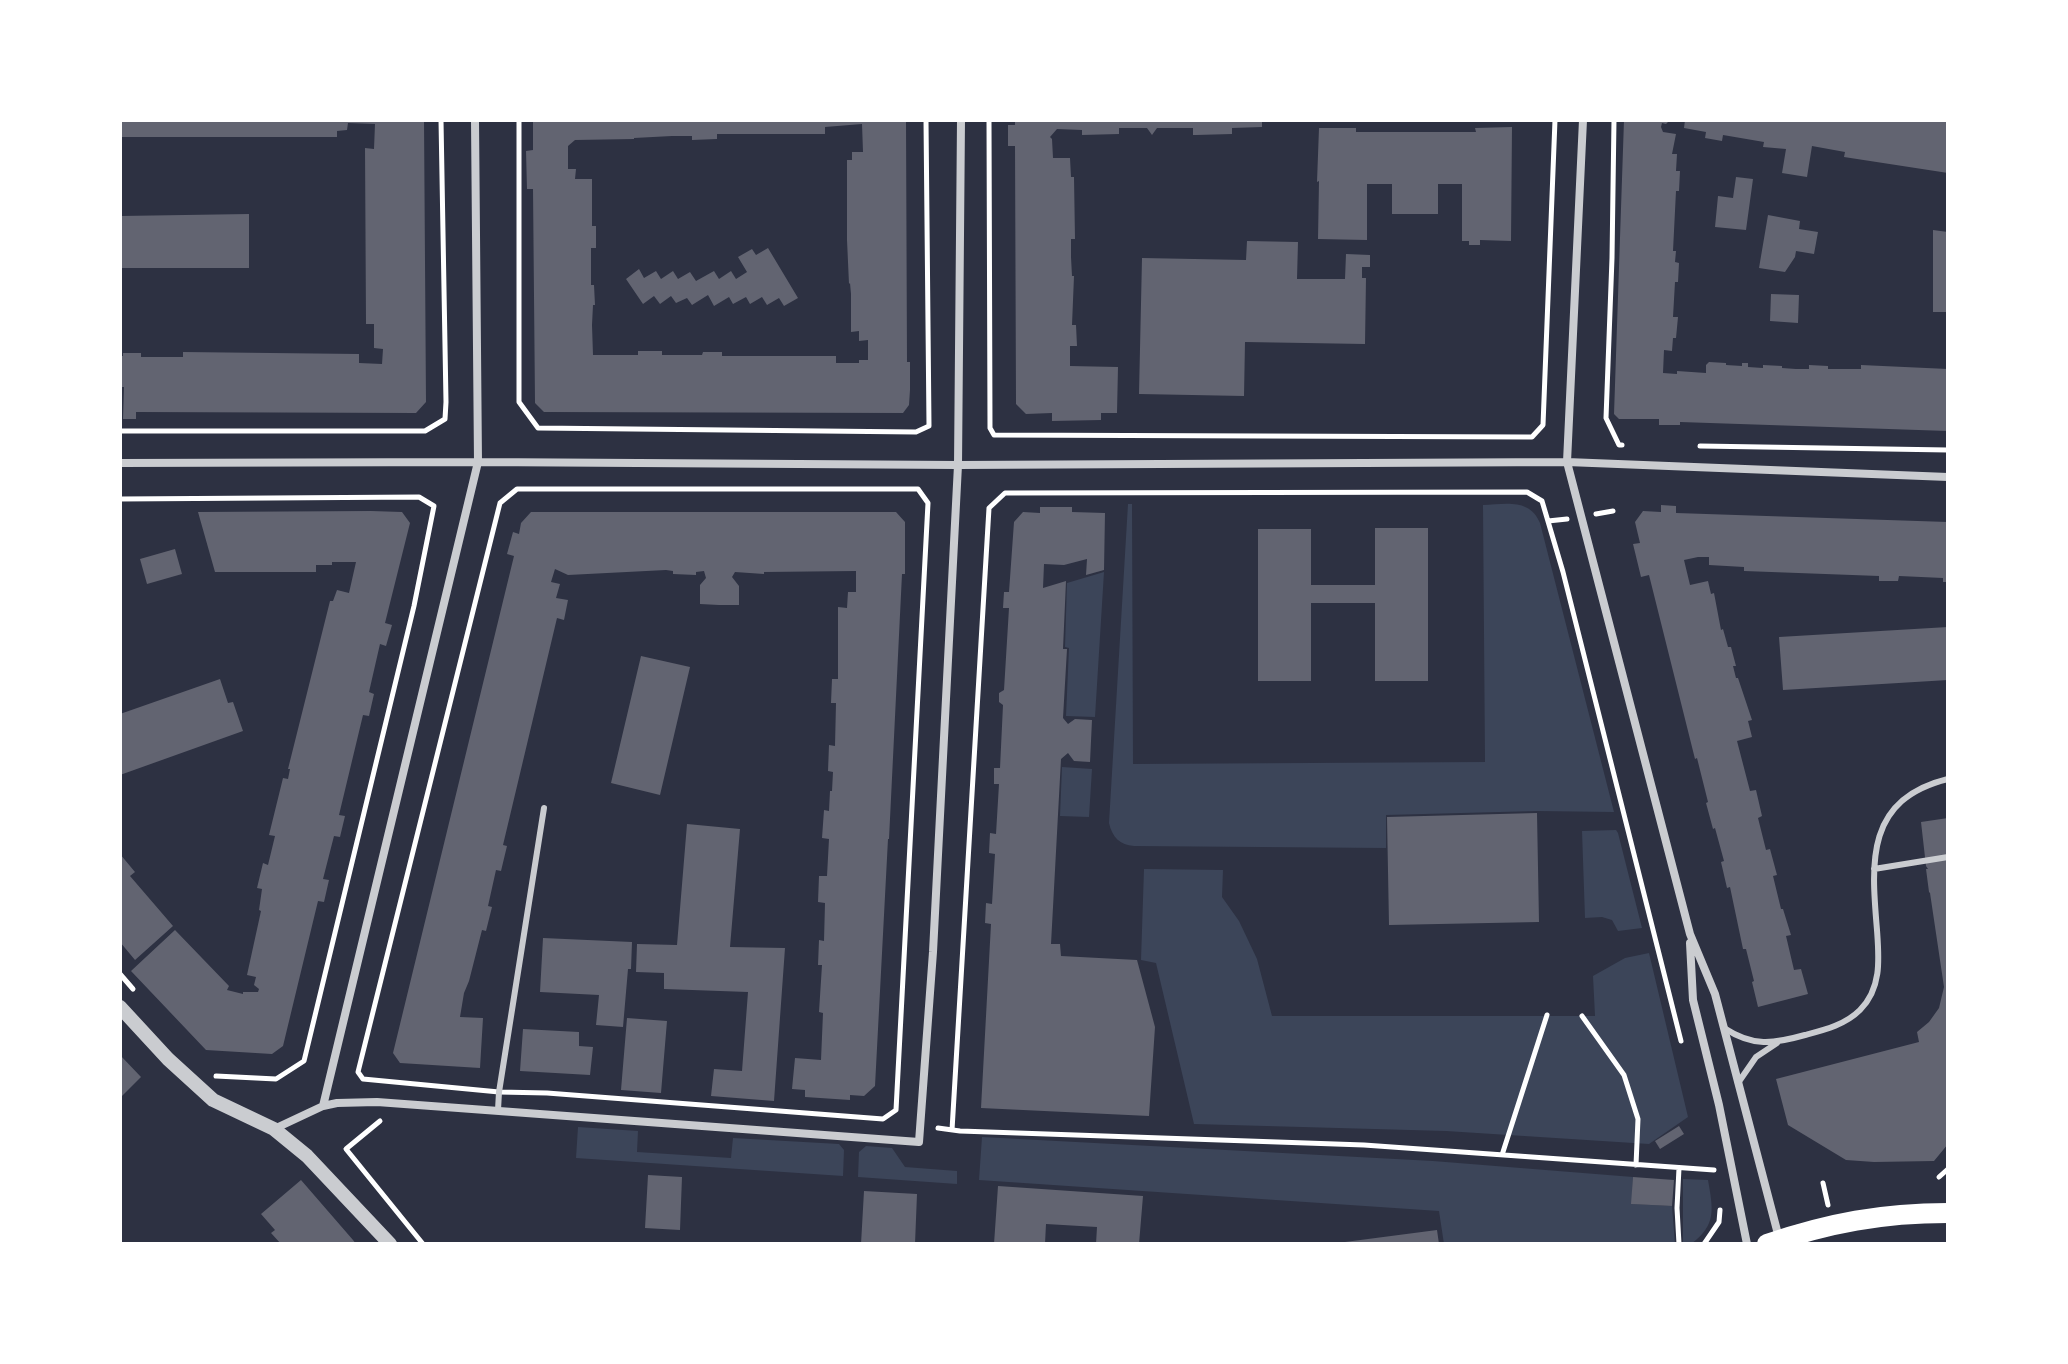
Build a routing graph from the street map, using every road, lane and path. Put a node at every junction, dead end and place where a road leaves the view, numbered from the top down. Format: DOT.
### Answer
graph roads {
  1 [pos="441,120"];
  2 [pos="475,120"];
  3 [pos="519,120"];
  4 [pos="926,120"];
  5 [pos="961,120"];
  6 [pos="989,120"];
  7 [pos="1555,120"];
  8 [pos="1583,120"];
  9 [pos="1614,120"];
  10 [pos="120,431"];
  11 [pos="1634,445"];
  12 [pos="1694,446"];
  13 [pos="1948,450"];
  14 [pos="478,462"];
  15 [pos="1567,462"];
  16 [pos="120,463"];
  17 [pos="958,465"];
  18 [pos="1948,477"];
  19 [pos="120,499"];
  20 [pos="1948,779"];
  21 [pos="544,808"];
  22 [pos="1948,857"];
  23 [pos="1874,869"];
  24 [pos="1690,934"];
  25 [pos="120,1007"];
  26 [pos="1547,1015"];
  27 [pos="1582,1016"];
  28 [pos="1724,1028"];
  29 [pos="1779,1042"];
  30 [pos="1682,1043"];
  31 [pos="211,1075"];
  32 [pos="1738,1083"];
  33 [pos="499,1092"];
  34 [pos="323,1106"];
  35 [pos="498,1110"];
  36 [pos="383,1118"];
  37 [pos="920,1126"];
  38 [pos="274,1129"];
  39 [pos="952,1130"];
  40 [pos="1502,1155"];
  41 [pos="1712,1156"];
  42 [pos="1636,1165"];
  43 [pos="1679,1168"];
  44 [pos="1948,1169"];
  45 [pos="1939,1177"];
  46 [pos="1720,1199"];
  47 [pos="1948,1213"];
  48 [pos="1776,1243"];
  49 [pos="390,1244"];
  50 [pos="423,1244"];
  51 [pos="1679,1244"];
  52 [pos="1704,1244"];
  53 [pos="1747,1244"];
  1 -- 10 [label="path"];
  2 -- 14 [label="street"];
  3 -- 4 [label="path"];
  5 -- 17 [label="street"];
  6 -- 7 [label="path"];
  8 -- 15 [label="street"];
  9 -- 11 [label="path"];
  12 -- 13 [label="path"];
  14 -- 16 [label="street"];
  14 -- 17 [label="street"];
  14 -- 34 [label="street"];
  15 -- 17 [label="street"];
  15 -- 18 [label="street"];
  15 -- 24 [label="street"];
  17 -- 37 [label="street"];
  19 -- 31 [label="path"];
  20 -- 23 [label="lane"];
  21 -- 33 [label="lane"];
  22 -- 23 [label="lane"];
  23 -- 29 [label="lane"];
  24 -- 28 [label="street"];
  24 -- 53 [label="street"];
  25 -- 38 [label="street"];
  26 -- 40 [label="path"];
  27 -- 42 [label="path"];
  28 -- 29 [label="lane"];
  28 -- 32 [label="street"];
  29 -- 32 [label="lane"];
  30 -- 39 [label="path"];
  32 -- 48 [label="street"];
  33 -- 33 [label="path"];
  33 -- 35 [label="lane"];
  34 -- 35 [label="street"];
  34 -- 38 [label="street"];
  35 -- 37 [label="street"];
  36 -- 50 [label="path"];
  37 -- 39 [label="path"];
  38 -- 49 [label="street"];
  39 -- 40 [label="path"];
  40 -- 42 [label="path"];
  41 -- 43 [label="path"];
  42 -- 43 [label="path"];
  43 -- 51 [label="path"];
  44 -- 45 [label="path"];
  46 -- 52 [label="path"];
  47 -- 48 [label="main road"];
}
